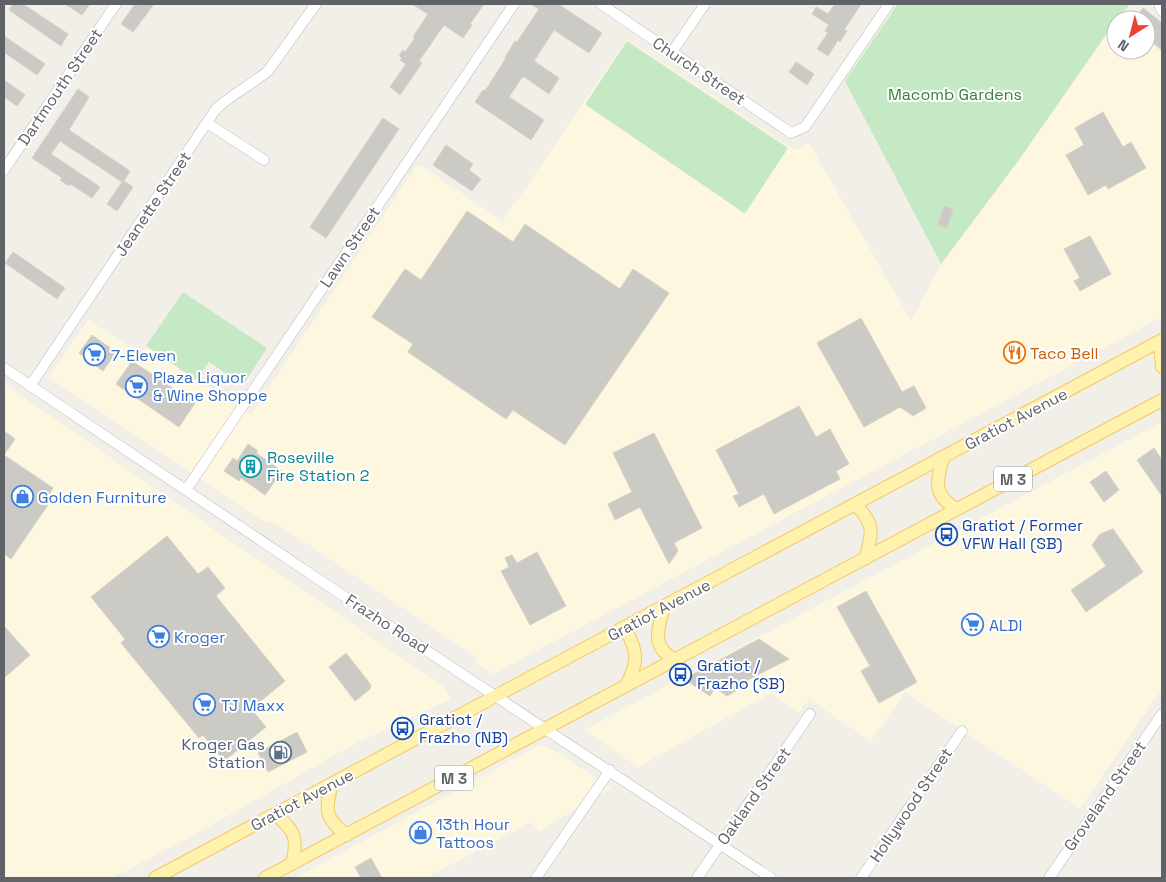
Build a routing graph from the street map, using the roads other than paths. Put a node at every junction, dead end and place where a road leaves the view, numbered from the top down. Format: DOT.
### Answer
graph roads {
  1 [pos="116,4"];
  2 [pos="316,4"];
  3 [pos="514,4"];
  4 [pos="601,4"];
  5 [pos="705,4"];
  6 [pos="889,4"];
  7 [pos="1159,4"];
  8 [pos="1162,11"];
  9 [pos="672,52"];
  10 [pos="207,123"];
  11 [pos="264,160"];
  12 [pos="4,170"];
  13 [pos="1161,341"];
  14 [pos="1162,367"];
  15 [pos="4,368"];
  16 [pos="30,386"];
  17 [pos="1162,400"];
  18 [pos="943,458"];
  19 [pos="186,490"];
  20 [pos="856,505"];
  21 [pos="957,509"];
  22 [pos="865,559"];
  23 [pos="664,607"];
  24 [pos="625,628"];
  25 [pos="676,660"];
  26 [pos="626,686"];
  27 [pos="496,697"];
  28 [pos="810,714"];
  29 [pos="1162,714"];
  30 [pos="545,729"];
  31 [pos="962,731"];
  32 [pos="610,770"];
  33 [pos="332,784"];
  34 [pos="275,814"];
  35 [pos="347,835"];
  36 [pos="720,844"];
  37 [pos="292,864"];
  38 [pos="155,878"];
  39 [pos="265,878"];
  40 [pos="536,878"];
  41 [pos="697,878"];
  42 [pos="771,878"];
  43 [pos="861,878"];
  44 [pos="1048,878"];
  1 -- 12 [label="street, Dartmouth Street"];
  2 -- 10 [label="street, Jeanette Street"];
  3 -- 19 [label="street, Lawn Street"];
  4 -- 9 [label="street, Church Street"];
  5 -- 9 [label="street"];
  6 -- 9 [label="street, Church Street"];
  7 -- 8 [label="street"];
  10 -- 11 [label="street"];
  10 -- 16 [label="street, Jeanette Street"];
  13 -- 14 [label="main road"];
  13 -- 18 [label="main road, Gratiot Avenue"];
  15 -- 16 [label="street, Frazho Road"];
  16 -- 19 [label="street, Frazho Road"];
  17 -- 21 [label="main road, M 3"];
  18 -- 20 [label="main road, Gratiot Avenue"];
  18 -- 21 [label="main road"];
  19 -- 27 [label="street, Frazho Road"];
  20 -- 22 [label="main road"];
  20 -- 23 [label="main road, Gratiot Avenue"];
  21 -- 22 [label="main road, M 3"];
  22 -- 25 [label="main road, M 3"];
  23 -- 24 [label="main road, Gratiot Avenue"];
  23 -- 25 [label="main road"];
  24 -- 26 [label="main road"];
  24 -- 27 [label="main road, Gratiot Avenue"];
  25 -- 26 [label="main road, M 3"];
  26 -- 30 [label="main road, M 3"];
  27 -- 30 [label="street, Frazho Road"];
  27 -- 33 [label="main road, Gratiot Avenue"];
  28 -- 36 [label="street, Oakland Street"];
  29 -- 44 [label="street, Groveland Street"];
  30 -- 32 [label="street, Frazho Road"];
  30 -- 35 [label="main road, M 3"];
  31 -- 43 [label="street, Hollywood Street"];
  32 -- 36 [label="street, Frazho Road"];
  32 -- 40 [label="street"];
  33 -- 34 [label="main road, Gratiot Avenue"];
  33 -- 35 [label="main road"];
  34 -- 37 [label="main road"];
  34 -- 38 [label="main road, Gratiot Avenue"];
  35 -- 37 [label="main road, M 3"];
  36 -- 41 [label="street, Oakland Street"];
  36 -- 42 [label="street, Frazho Road"];
  37 -- 39 [label="main road, M 3"];
}
